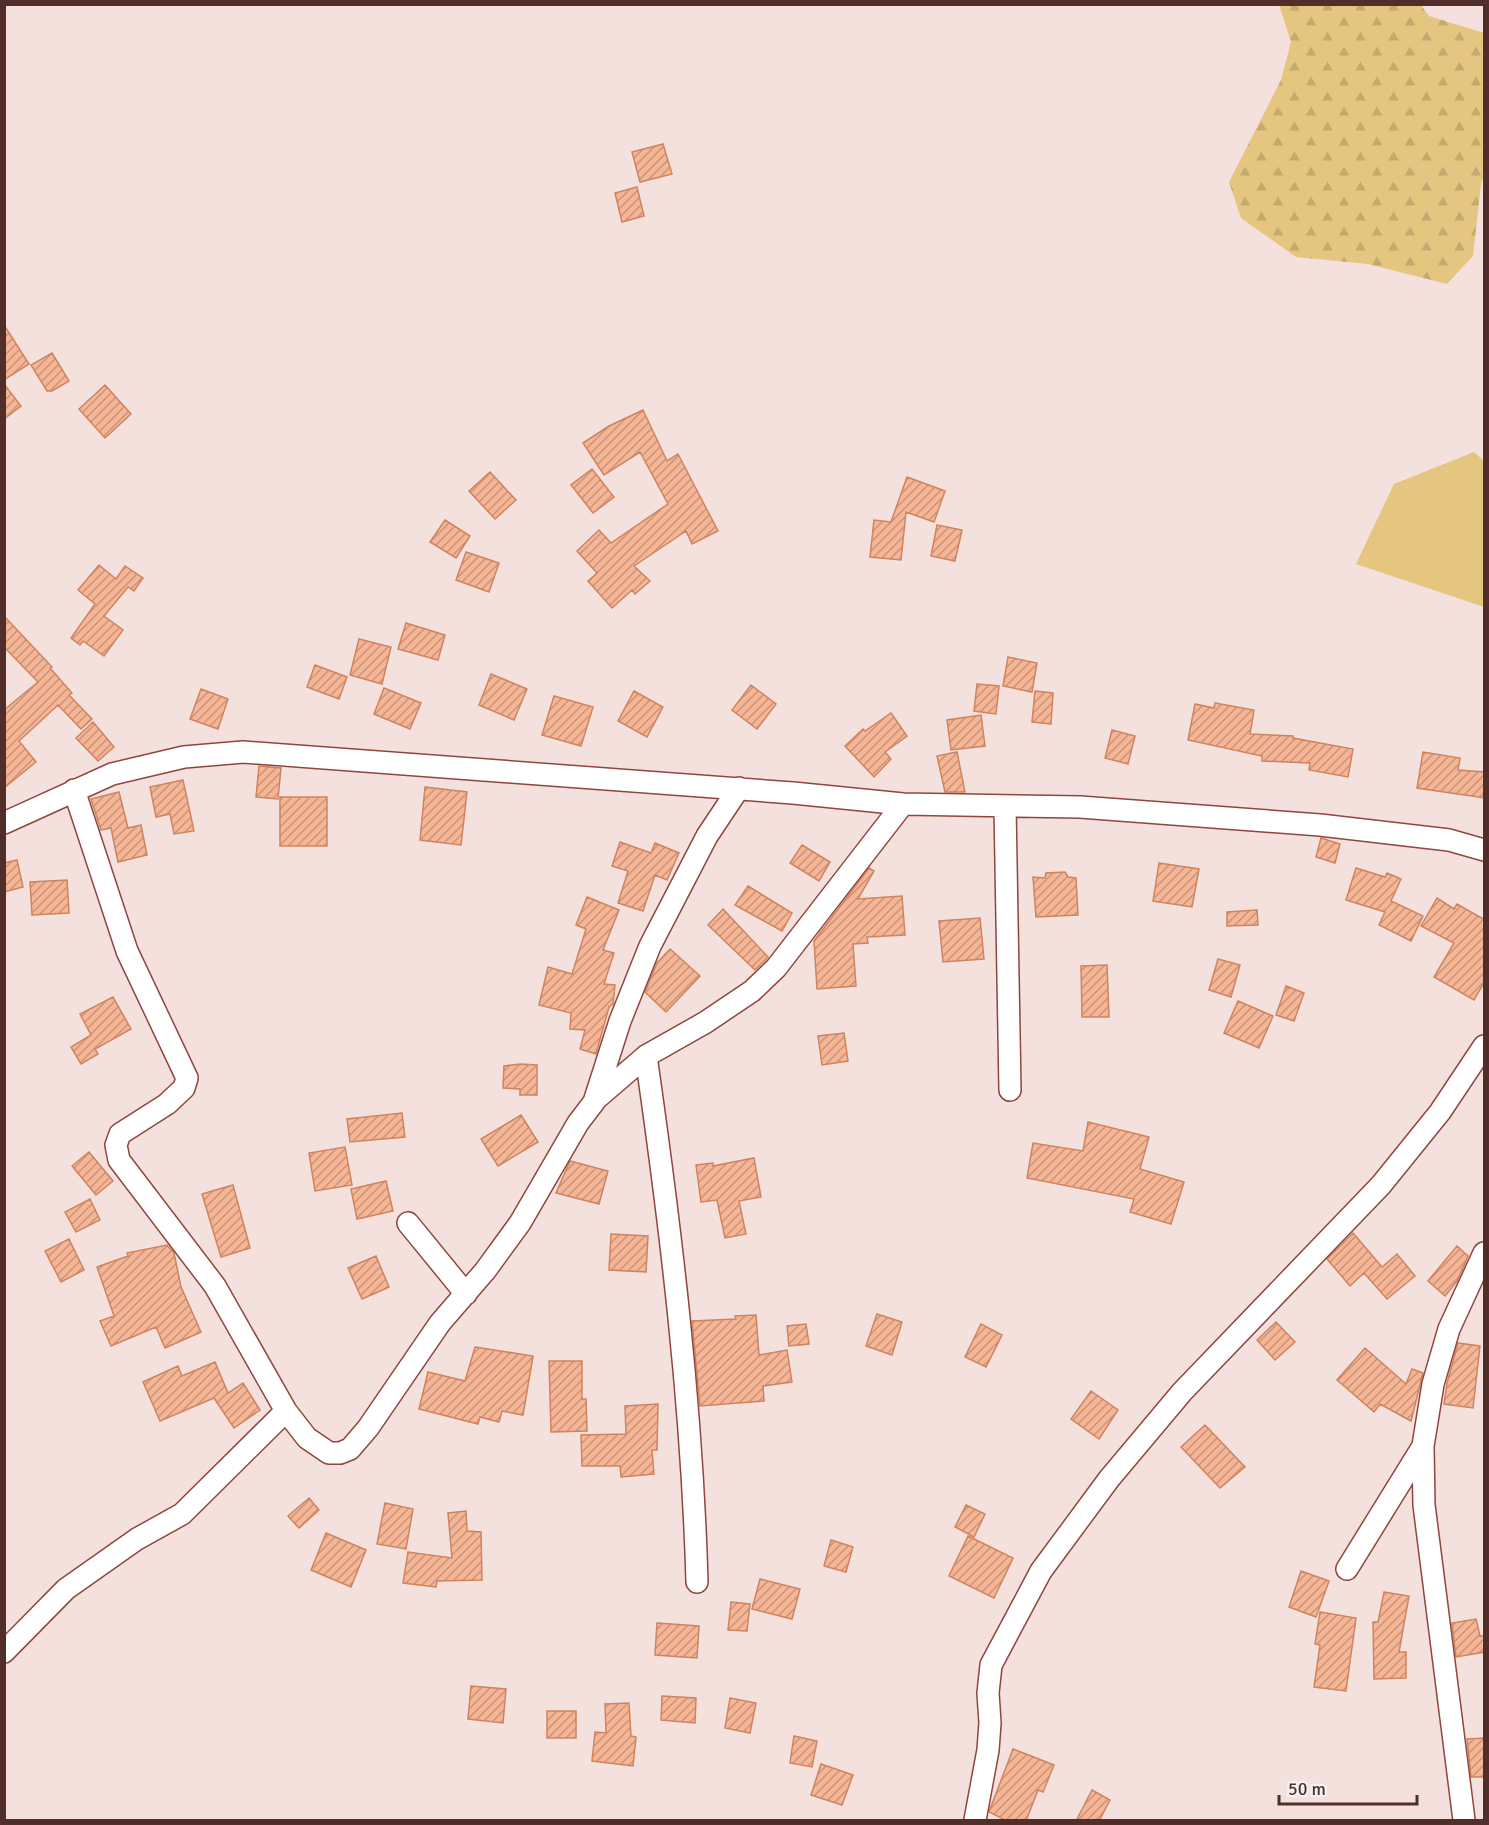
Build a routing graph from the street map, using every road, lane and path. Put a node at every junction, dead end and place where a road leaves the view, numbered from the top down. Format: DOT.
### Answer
graph roads {
  1 [pos="739,788"];
  2 [pos="74,790"];
  3 [pos="903,804"];
  4 [pos="1005,806"];
  5 [pos="4,823"];
  6 [pos="1485,850"];
  7 [pos="1485,1046"];
  8 [pos="646,1056"];
  9 [pos="1010,1090"];
  10 [pos="594,1102"];
  11 [pos="408,1223"];
  12 [pos="1485,1253"];
  13 [pos="466,1294"];
  14 [pos="286,1411"];
  15 [pos="1423,1446"];
  16 [pos="1347,1569"];
  17 [pos="697,1582"];
  18 [pos="4,1652"];
  19 [pos="975,1821"];
  20 [pos="1464,1821"];
  1 -- 2 [label="street"];
  1 -- 3 [label="street"];
  1 -- 10 [label="street"];
  2 -- 5 [label="street"];
  2 -- 14 [label="street"];
  3 -- 4 [label="street"];
  3 -- 8 [label="street"];
  4 -- 6 [label="street"];
  4 -- 9 [label="street"];
  7 -- 19 [label="street"];
  8 -- 10 [label="street"];
  8 -- 17 [label="street"];
  10 -- 13 [label="street"];
  11 -- 13 [label="street"];
  12 -- 15 [label="street"];
  13 -- 14 [label="street"];
  14 -- 18 [label="street"];
  15 -- 16 [label="street"];
  15 -- 20 [label="street"];
}
